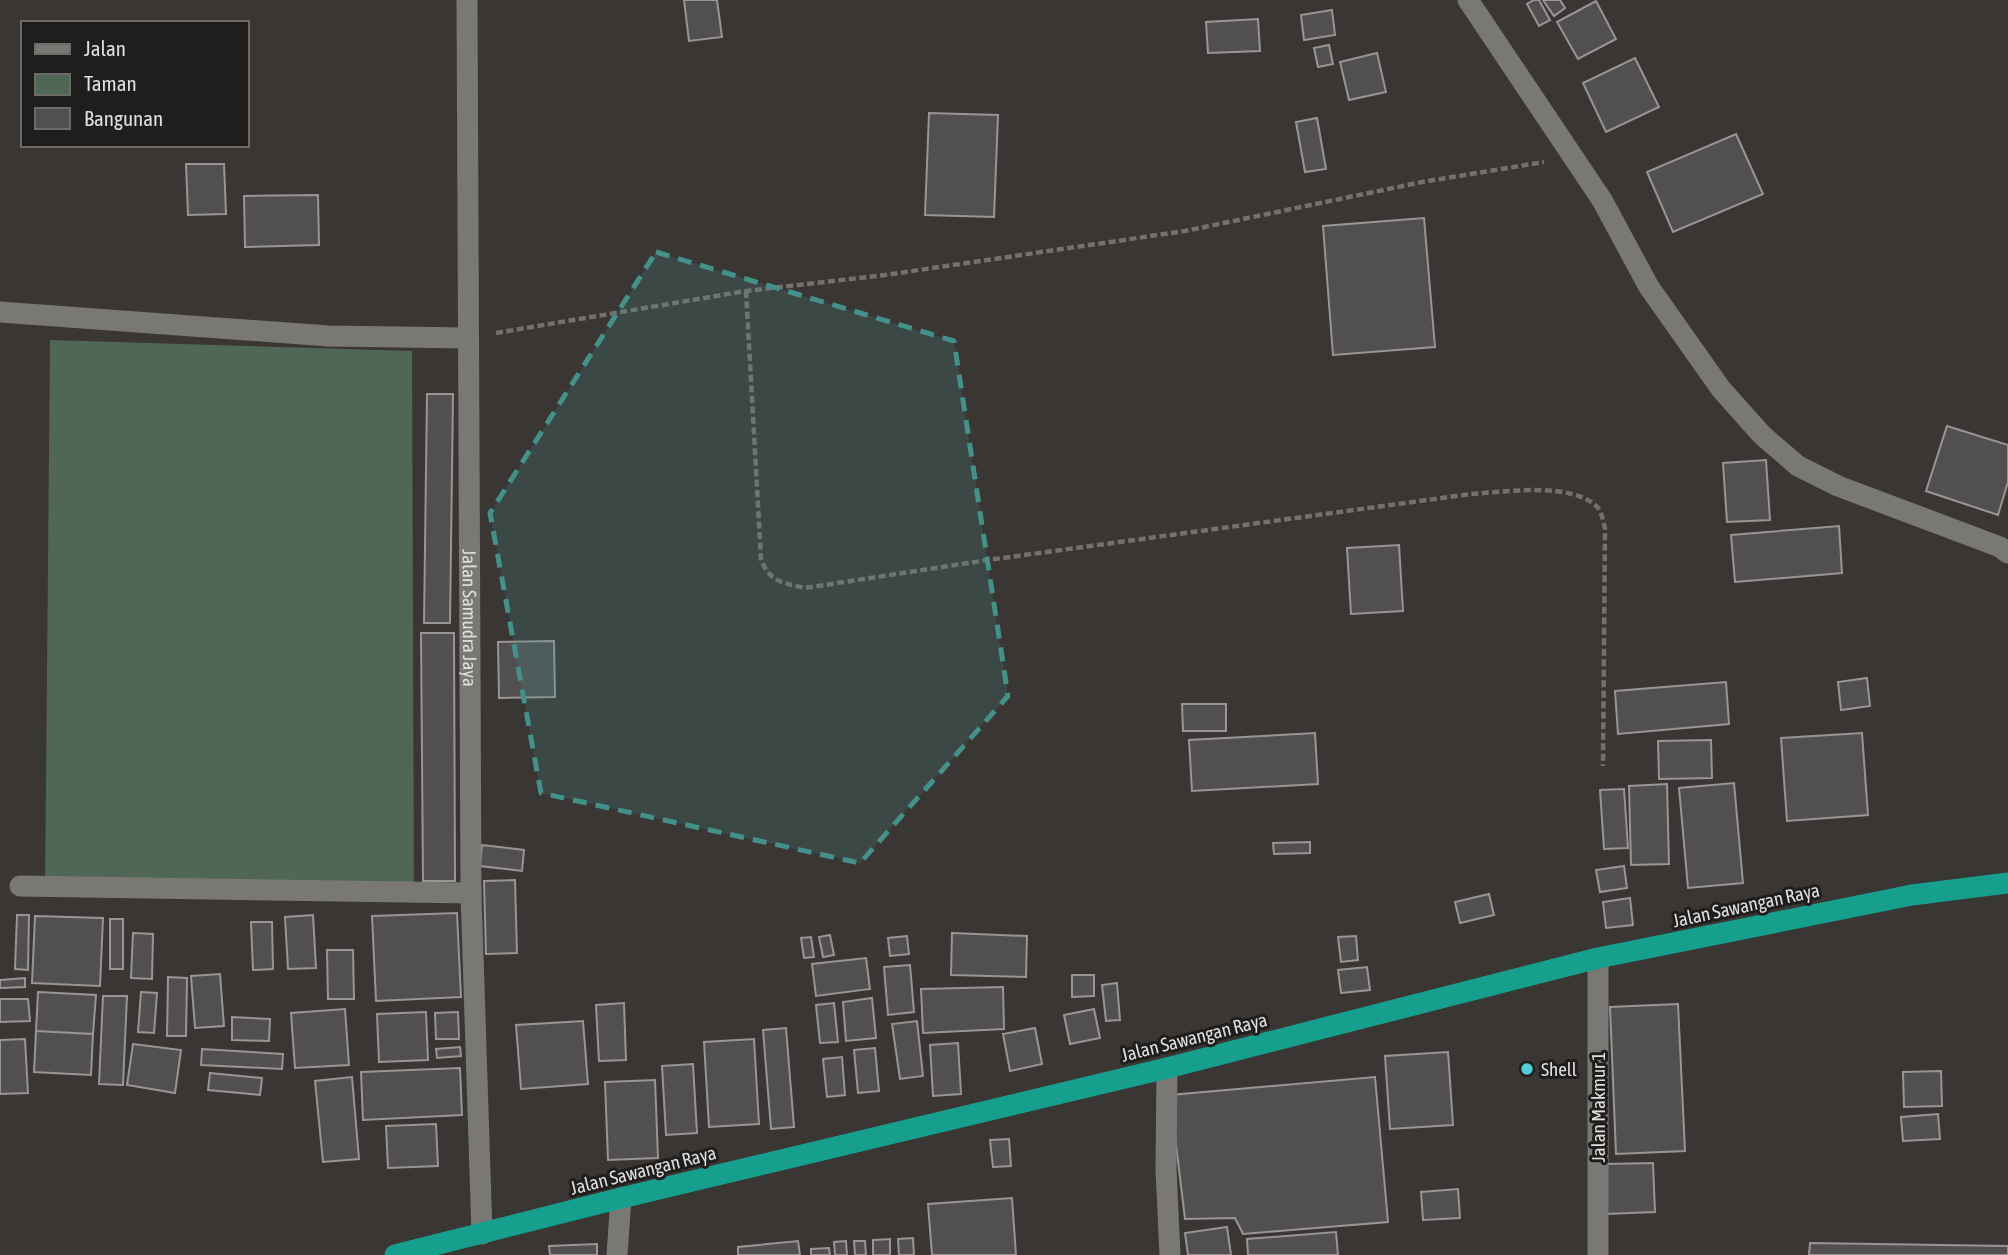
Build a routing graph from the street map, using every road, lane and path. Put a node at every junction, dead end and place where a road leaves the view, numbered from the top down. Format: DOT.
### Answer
graph roads {
  1 [pos="467,0"];
  2 [pos="1468,0"];
  3 [pos="1575,157"];
  4 [pos="746,291"];
  5 [pos="0,312"];
  6 [pos="468,338"];
  7 [pos="2008,553"];
  8 [pos="1603,766"];
  9 [pos="2008,883"];
  10 [pos="20,886"];
  11 [pos="471,893"];
  12 [pos="1598,958"];
  13 [pos="1167,1068"];
  14 [pos="621,1198"];
  15 [pos="482,1234"];
  16 [pos="395,1255"];
  17 [pos="617,1255"];
  18 [pos="1170,1255"];
  19 [pos="1598,1255"];
  1 -- 6 [label="street, Jalan Samudra Jaya"];
  2 -- 3 [label="street"];
  3 -- 4 [label="path"];
  3 -- 7 [label="street"];
  4 -- 6 [label="path"];
  4 -- 8 [label="path"];
  5 -- 6 [label="street"];
  6 -- 11 [label="street, Jalan Samudra Jaya"];
  9 -- 12 [label="highway, Jalan Sawangan Raya"];
  10 -- 11 [label="street"];
  11 -- 15 [label="street, Jalan Samudra Jaya"];
  12 -- 13 [label="highway, Jalan Sawangan Raya"];
  12 -- 19 [label="street, Jalan Makmur 1"];
  13 -- 14 [label="highway, Jalan Sawangan Raya"];
  13 -- 18 [label="street"];
  14 -- 15 [label="highway, Jalan Sawangan Raya"];
  14 -- 17 [label="street"];
  15 -- 16 [label="highway, Jalan Sawangan Raya"];
}
